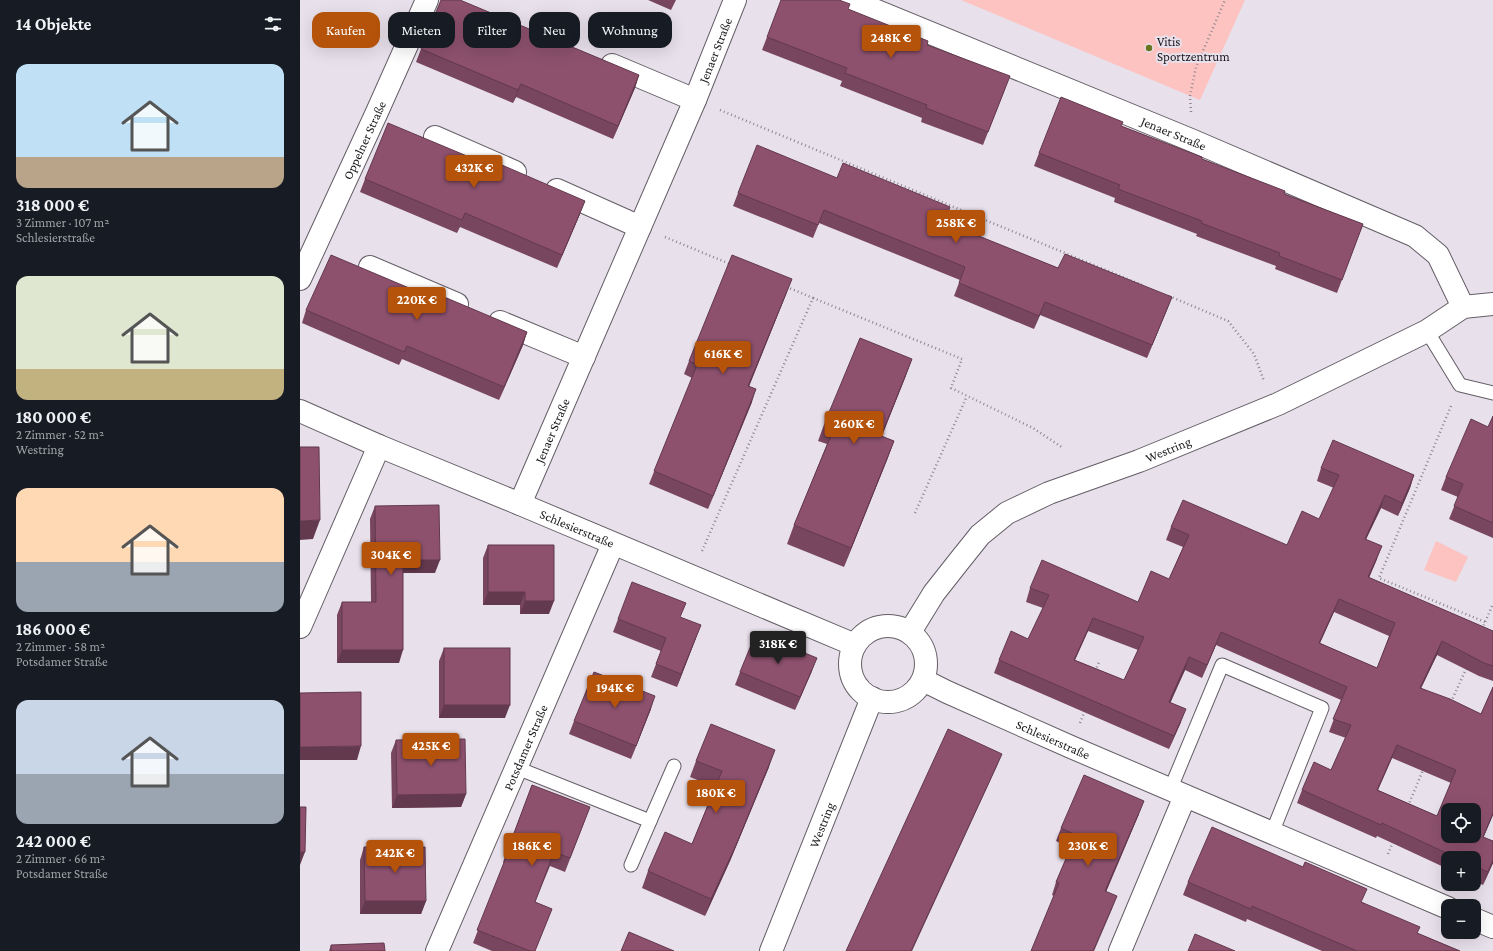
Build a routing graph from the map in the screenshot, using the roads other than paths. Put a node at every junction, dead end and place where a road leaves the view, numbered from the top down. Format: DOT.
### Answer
graph roads {
  1 [pos="427,0"];
  2 [pos="736,0"];
  3 [pos="850,0"];
  4 [pos="595,58"];
  5 [pos="696,100"];
  6 [pos="435,137"];
  7 [pos="640,226"];
  8 [pos="370,267"];
  9 [pos="300,279"];
  10 [pos="1493,304"];
  11 [pos="1464,307"];
  12 [pos="1427,332"];
  13 [pos="584,357"];
  14 [pos="1493,393"];
  15 [pos="300,411"];
  16 [pos="379,446"];
  17 [pos="520,504"];
  18 [pos="613,544"];
  19 [pos="300,627"];
  20 [pos="910,632"];
  21 [pos="855,645"];
  22 [pos="923,680"];
  23 [pos="872,698"];
  24 [pos="674,766"];
  25 [pos="517,768"];
  26 [pos="1177,793"];
  27 [pos="650,821"];
  28 [pos="1272,833"];
  29 [pos="631,865"];
  30 [pos="1441,905"];
  31 [pos="1481,922"];
  32 [pos="1493,927"];
  33 [pos="437,951"];
  34 [pos="771,951"];
  35 [pos="1120,951"];
  1 -- 9 [label="street, Oppelner Straße"];
  2 -- 5 [label="street, Jenaer Straße"];
  3 -- 11 [label="street, Jenaer Straße"];
  4 -- 5 [label="street, Jenaer Straße"];
  5 -- 7 [label="street, Jenaer Straße"];
  6 -- 7 [label="street"];
  7 -- 13 [label="street, Jenaer Straße"];
  8 -- 13 [label="street"];
  10 -- 11 [label="street"];
  11 -- 12 [label="street, Westring"];
  12 -- 14 [label="lane"];
  12 -- 20 [label="street, Westring"];
  13 -- 17 [label="street, Jenaer Straße"];
  15 -- 16 [label="street, Schlesierstraße"];
  16 -- 17 [label="street, Schlesierstraße"];
  16 -- 19 [label="street"];
  17 -- 18 [label="street, Schlesierstraße"];
  18 -- 21 [label="street, Schlesierstraße"];
  18 -- 25 [label="street, Potsdamer Straße"];
  20 -- 21 [label="street"];
  20 -- 22 [label="street"];
  21 -- 23 [label="street"];
  22 -- 23 [label="street"];
  22 -- 26 [label="street, Schlesierstraße"];
  23 -- 34 [label="street, Westring"];
  24 -- 27 [label="lane"];
  25 -- 27 [label="lane"];
  25 -- 33 [label="street, Potsdamer Straße"];
  26 -- 28 [label="street, Schlesierstraße"];
  26 -- 28 [label="lane"];
  26 -- 35 [label="street"];
  27 -- 29 [label="lane"];
  28 -- 30 [label="street, Schlesierstraße"];
  31 -- 32 [label="street"];
}
